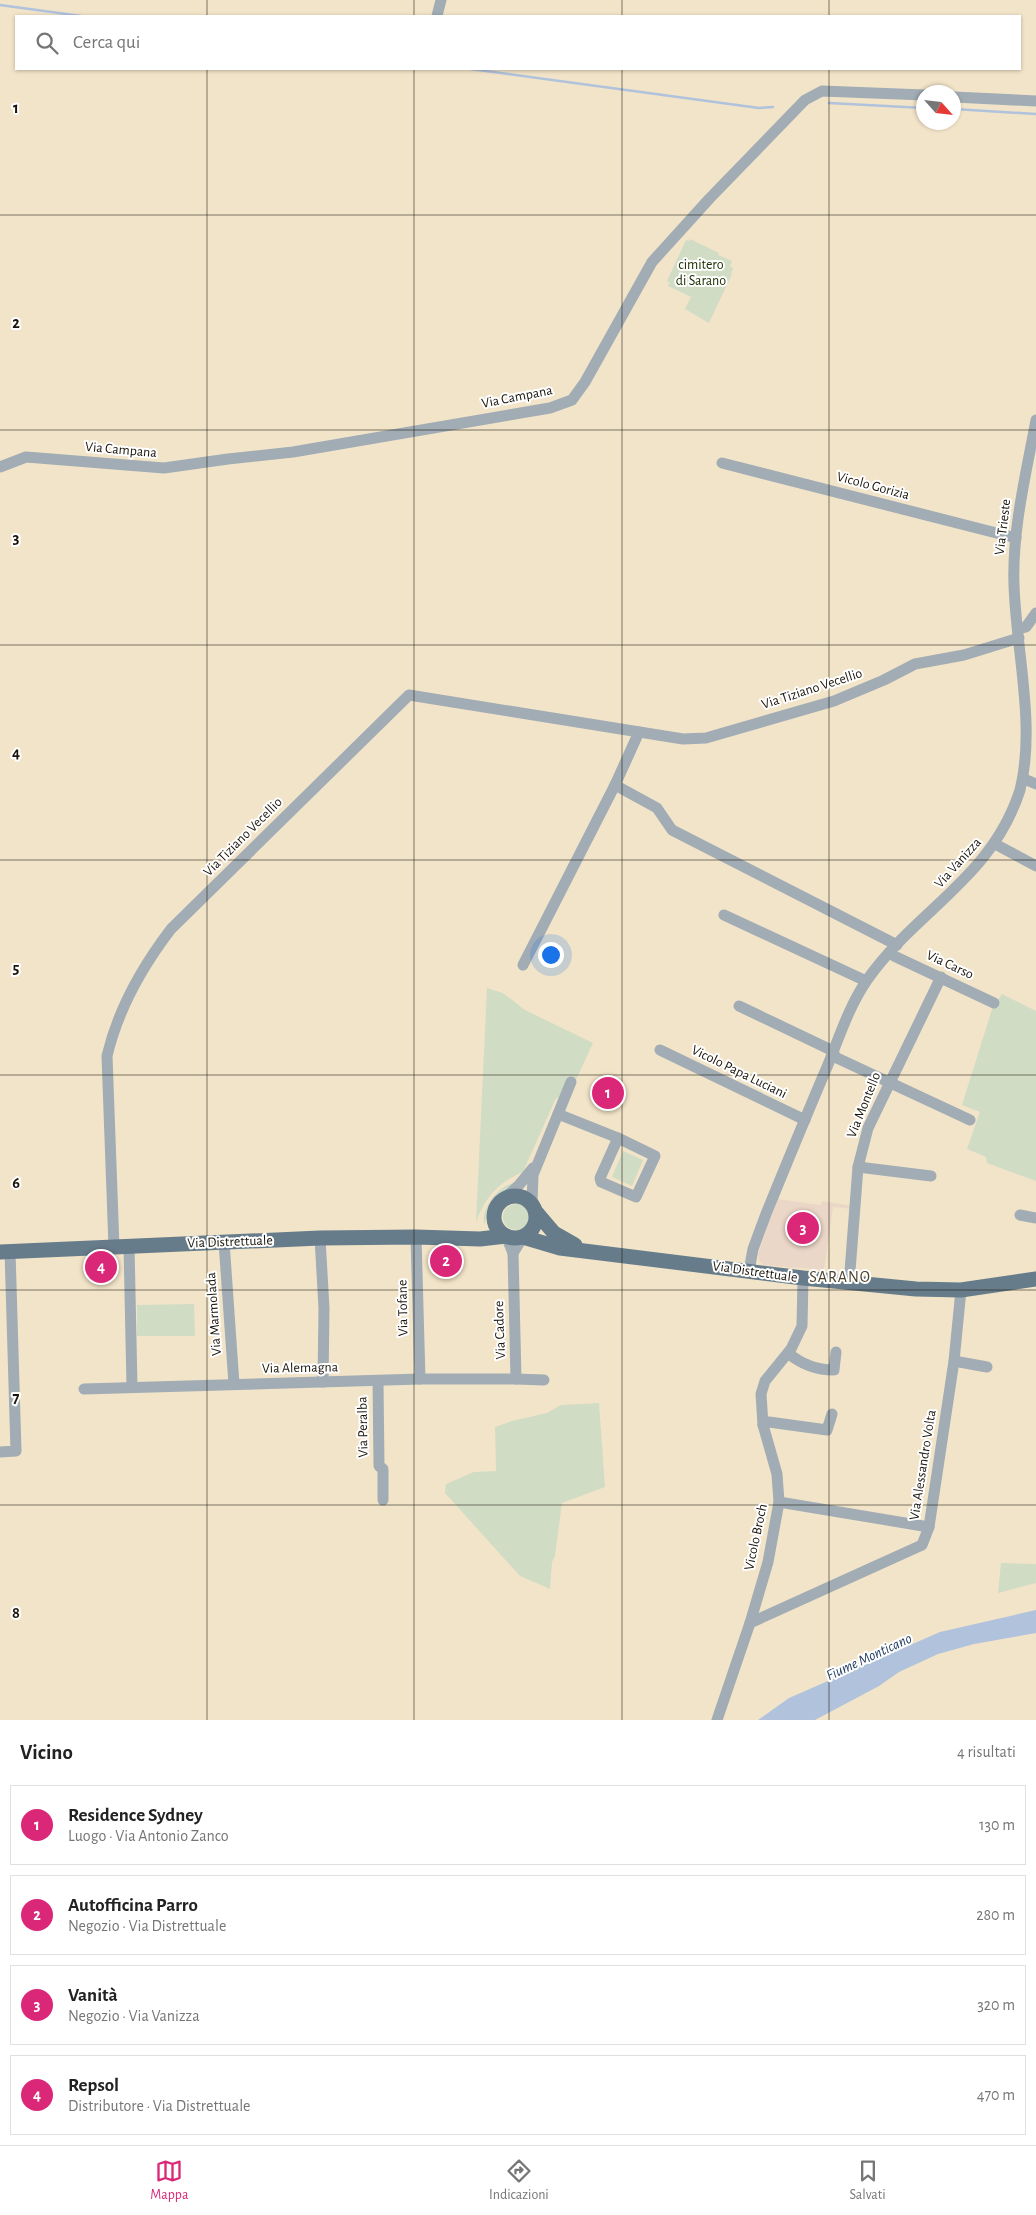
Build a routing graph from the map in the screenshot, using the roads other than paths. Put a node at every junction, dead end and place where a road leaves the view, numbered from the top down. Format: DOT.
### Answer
graph roads {
  1 [pos="441,0"];
  2 [pos="437,15"];
  3 [pos="916,95"];
  4 [pos="961,97"];
  5 [pos="1036,101"];
  6 [pos="1036,420"];
  7 [pos="722,463"];
  8 [pos="0,467"];
  9 [pos="1016,538"];
  10 [pos="1036,613"];
  11 [pos="1018,634"];
  12 [pos="639,732"];
  13 [pos="1024,779"];
  14 [pos="1036,784"];
  15 [pos="615,785"];
  16 [pos="995,844"];
  17 [pos="1036,866"];
  18 [pos="724,915"];
  19 [pos="896,950"];
  20 [pos="523,965"];
  21 [pos="940,977"];
  22 [pos="866,981"];
  23 [pos="994,1002"];
  24 [pos="739,1006"];
  25 [pos="660,1050"];
  26 [pos="832,1053"];
  27 [pos="890,1081"];
  28 [pos="572,1082"];
  29 [pos="558,1114"];
  30 [pos="805,1120"];
  31 [pos="970,1120"];
  32 [pos="618,1138"];
  33 [pos="537,1162"];
  34 [pos="858,1168"];
  35 [pos="931,1176"];
  36 [pos="505,1198"];
  37 [pos="534,1208"];
  38 [pos="1020,1214"];
  39 [pos="1036,1218"];
  40 [pos="494,1220"];
  41 [pos="506,1236"];
  42 [pos="416,1237"];
  43 [pos="523,1237"];
  44 [pos="320,1238"];
  45 [pos="457,1238"];
  46 [pos="224,1242"];
  47 [pos="129,1246"];
  48 [pos="114,1247"];
  49 [pos="3,1251"];
  50 [pos="593,1252"];
  51 [pos="513,1253"];
  52 [pos="749,1271"];
  53 [pos="803,1278"];
  54 [pos="1036,1278"];
  55 [pos="849,1284"];
  56 [pos="961,1290"];
  57 [pos="836,1352"];
  58 [pos="788,1353"];
  59 [pos="954,1361"];
  60 [pos="987,1367"];
  61 [pos="420,1379"];
  62 [pos="516,1379"];
  63 [pos="544,1380"];
  64 [pos="323,1382"];
  65 [pos="378,1382"];
  66 [pos="234,1384"];
  67 [pos="132,1387"];
  68 [pos="84,1389"];
  69 [pos="832,1414"];
  70 [pos="763,1425"];
  71 [pos="0,1452"];
  72 [pos="383,1500"];
  73 [pos="779,1502"];
  74 [pos="929,1527"];
  75 [pos="750,1623"];
  76 [pos="717,1720"];
  1 -- 2 [label="street"];
  3 -- 8 [label="street, Via Campana"];
  4 -- 5 [label="street"];
  6 -- 9 [label="street, Via Trieste"];
  7 -- 9 [label="street, Vicolo Gorizia"];
  9 -- 11 [label="street, Via Trieste"];
  10 -- 11 [label="street, Via Tiziano Vecellio"];
  11 -- 12 [label="street, Via Tiziano Vecellio"];
  11 -- 13 [label="street, Via Vanizza"];
  12 -- 15 [label="street"];
  12 -- 48 [label="street, Via Tiziano Vecellio"];
  13 -- 14 [label="street"];
  13 -- 16 [label="street, Via Vanizza"];
  15 -- 19 [label="street"];
  15 -- 20 [label="street"];
  16 -- 17 [label="street"];
  16 -- 19 [label="street, Via Vanizza"];
  18 -- 22 [label="street"];
  19 -- 21 [label="street, Via Carso"];
  19 -- 22 [label="street, Via Vanizza"];
  21 -- 23 [label="street, Via Carso"];
  21 -- 27 [label="street, Via Montello"];
  22 -- 26 [label="street, Via Vanizza"];
  24 -- 26 [label="street"];
  25 -- 30 [label="street, Vicolo Papa Luciani"];
  26 -- 27 [label="street"];
  26 -- 30 [label="street, Via Vanizza"];
  27 -- 31 [label="street"];
  27 -- 34 [label="street, Via Montello"];
  28 -- 29 [label="street"];
  29 -- 32 [label="street"];
  29 -- 33 [label="street"];
  30 -- 52 [label="street, Via Vanizza"];
  32 -- 32 [label="street"];
  33 -- 36 [label="street"];
  33 -- 37 [label="street"];
  34 -- 35 [label="street"];
  34 -- 55 [label="street, Via Montello"];
  36 -- 37 [label="main road"];
  36 -- 40 [label="main road"];
  37 -- 43 [label="main road"];
  37 -- 50 [label="main road"];
  38 -- 39 [label="street"];
  40 -- 41 [label="main road"];
  40 -- 45 [label="main road"];
  41 -- 43 [label="main road"];
  41 -- 45 [label="main road, Via Distrettuale"];
  41 -- 51 [label="street, Via Cadore"];
  42 -- 44 [label="main road, Via Distrettuale"];
  42 -- 45 [label="main road, Via Distrettuale"];
  42 -- 61 [label="street, Via Tofane"];
  43 -- 50 [label="main road, Via Distrettuale"];
  43 -- 51 [label="street"];
  44 -- 46 [label="main road, Via Distrettuale"];
  44 -- 64 [label="street"];
  46 -- 47 [label="main road, Via Distrettuale"];
  46 -- 66 [label="street, Via Marmolada"];
  47 -- 48 [label="main road, Via Distrettuale"];
  47 -- 67 [label="street"];
  48 -- 49 [label="main road, Via Distrettuale"];
  49 -- 71 [label="street"];
  50 -- 52 [label="main road, Via Distrettuale"];
  51 -- 62 [label="street, Via Cadore"];
  52 -- 53 [label="main road, Via Distrettuale"];
  53 -- 55 [label="main road, Via Distrettuale"];
  53 -- 58 [label="street, Vicolo Broch"];
  54 -- 56 [label="main road, Via Distrettuale"];
  55 -- 56 [label="main road, Via Distrettuale"];
  56 -- 59 [label="street, Via Alessandro Volta"];
  57 -- 58 [label="street"];
  58 -- 70 [label="street, Vicolo Broch"];
  59 -- 60 [label="street"];
  59 -- 74 [label="street, Via Alessandro Volta"];
  61 -- 62 [label="street, Via Alemagna"];
  61 -- 65 [label="street, Via Alemagna"];
  62 -- 63 [label="street"];
  64 -- 65 [label="street, Via Alemagna"];
  64 -- 66 [label="street, Via Alemagna"];
  65 -- 72 [label="street, Via Peralba"];
  66 -- 67 [label="street, Via Alemagna"];
  67 -- 68 [label="street, Via Alemagna"];
  69 -- 70 [label="street"];
  70 -- 73 [label="street, Vicolo Broch"];
  73 -- 74 [label="street"];
  73 -- 75 [label="street, Vicolo Broch"];
  74 -- 75 [label="street, Via Alessandro Volta"];
  75 -- 76 [label="street, Vicolo Broch"];
}
